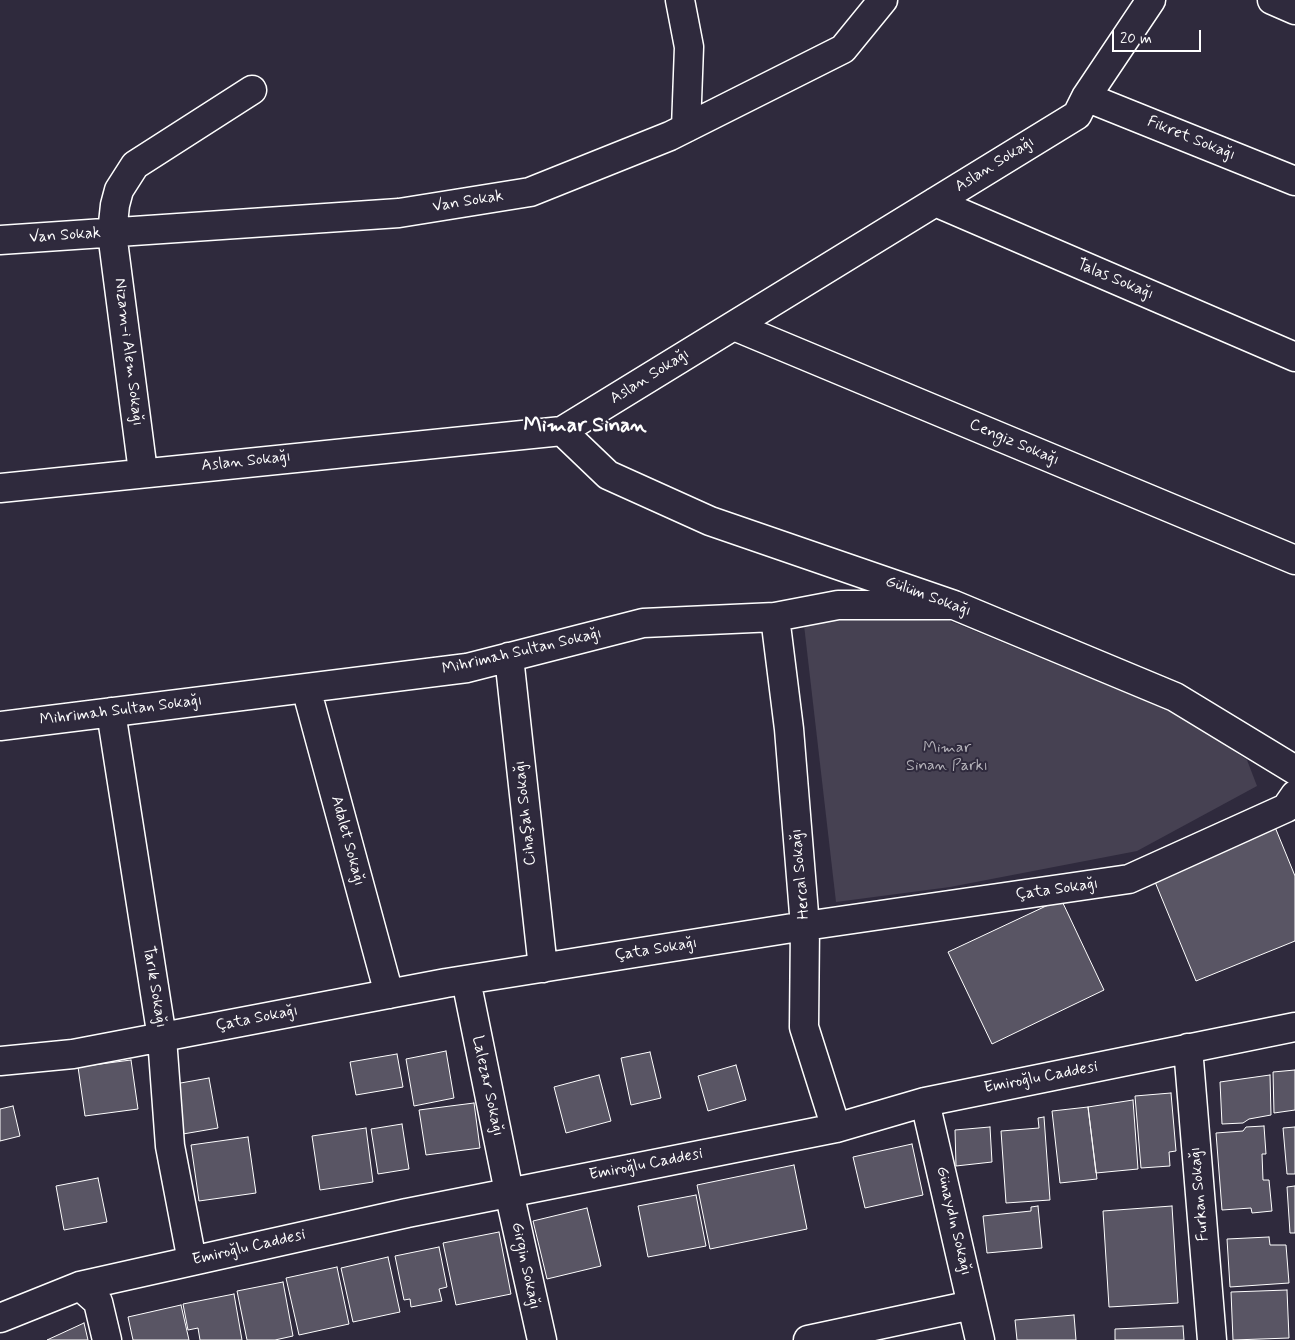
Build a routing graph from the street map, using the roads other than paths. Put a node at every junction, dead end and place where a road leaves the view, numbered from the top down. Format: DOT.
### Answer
graph roads {
  1 [pos="680,0"];
  2 [pos="883,0"];
  3 [pos="1151,0"];
  4 [pos="1272,0"];
  5 [pos="1295,10"];
  6 [pos="252,90"];
  7 [pos="1086,97"];
  8 [pos="686,128"];
  9 [pos="1295,181"];
  10 [pos="935,202"];
  11 [pos="112,232"];
  12 [pos="0,240"];
  13 [pos="734,326"];
  14 [pos="1295,357"];
  15 [pos="562,431"];
  16 [pos="143,472"];
  17 [pos="0,488"];
  18 [pos="1295,560"];
  19 [pos="954,605"];
  20 [pos="775,617"];
  21 [pos="509,657"];
  22 [pos="306,688"];
  23 [pos="111,712"];
  24 [pos="0,726"];
  25 [pos="1295,770"];
  26 [pos="1295,795"];
  27 [pos="805,926"];
  28 [pos="543,968"];
  29 [pos="466,980"];
  30 [pos="389,994"];
  31 [pos="1295,1027"];
  32 [pos="162,1038"];
  33 [pos="1188,1048"];
  34 [pos="0,1061"];
  35 [pos="925,1102"];
  36 [pos="836,1128"];
  37 [pos="509,1192"];
  38 [pos="192,1261"];
  39 [pos="80,1286"];
  40 [pos="972,1305"];
  41 [pos="0,1318"];
  42 [pos="107,1340"];
  43 [pos="542,1340"];
  44 [pos="808,1340"];
  45 [pos="980,1340"];
  46 [pos="1212,1340"];
  1 -- 8 [label="street"];
  2 -- 8 [label="street, Van Sokak"];
  3 -- 7 [label="street, Aslan Sokağı"];
  4 -- 5 [label="street"];
  6 -- 11 [label="street, Nizam-i Alem Sokağı"];
  7 -- 9 [label="street, Fikret Sokağı"];
  7 -- 10 [label="street, Aslan Sokağı"];
  8 -- 11 [label="street, Van Sokak"];
  10 -- 13 [label="street, Aslan Sokağı"];
  10 -- 14 [label="street, Talas Sokağı"];
  11 -- 12 [label="street, Van Sokak"];
  11 -- 16 [label="street, Nizam-i Alem Sokağı"];
  13 -- 15 [label="street, Aslan Sokağı"];
  13 -- 18 [label="street, Cengiz Sokağı"];
  15 -- 16 [label="street, Aslan Sokağı"];
  15 -- 19 [label="street, Gülüm Sokağı"];
  16 -- 17 [label="street, Aslan Sokağı"];
  19 -- 20 [label="street, Mihrimah Sultan Sokağı"];
  19 -- 25 [label="street, Gülüm Sokağı"];
  20 -- 21 [label="street, Mihrimah Sultan Sokağı"];
  20 -- 27 [label="street, Hercal Sokağı"];
  21 -- 22 [label="street, Mihrimah Sultan Sokağı"];
  21 -- 28 [label="street, Cihaşah Sokağı"];
  22 -- 23 [label="street, Mihrimah Sultan Sokağı"];
  22 -- 30 [label="street, Adalet Sokağı"];
  23 -- 24 [label="street, Mihrimah Sultan Sokağı"];
  23 -- 32 [label="street, Tarık Sokağı"];
  26 -- 27 [label="street, Çata Sokağı"];
  27 -- 28 [label="street, Çata Sokağı"];
  27 -- 36 [label="street, Hercal Sokağı"];
  28 -- 29 [label="street, Çata Sokağı"];
  29 -- 30 [label="street, Çata Sokağı"];
  29 -- 37 [label="street, Lalezar Sokağı"];
  30 -- 32 [label="street, Çata Sokağı"];
  31 -- 33 [label="street, Emiroğlu Caddesi"];
  32 -- 34 [label="street, Çata Sokağı"];
  32 -- 38 [label="street, Tarık Sokağı"];
  33 -- 35 [label="street, Emiroğlu Caddesi"];
  33 -- 46 [label="street, Furkan Sokağı"];
  35 -- 36 [label="street, Emiroğlu Caddesi"];
  35 -- 40 [label="street, Günaydın Sokağı"];
  36 -- 37 [label="street, Emiroğlu Caddesi"];
  37 -- 38 [label="street, Emiroğlu Caddesi"];
  37 -- 43 [label="street, Girgin Sokağı"];
  38 -- 39 [label="street, Emiroğlu Caddesi"];
  39 -- 41 [label="street, Emiroğlu Caddesi"];
  39 -- 42 [label="street"];
  40 -- 44 [label="street"];
  40 -- 45 [label="street, Günaydın Sokağı"];
}
